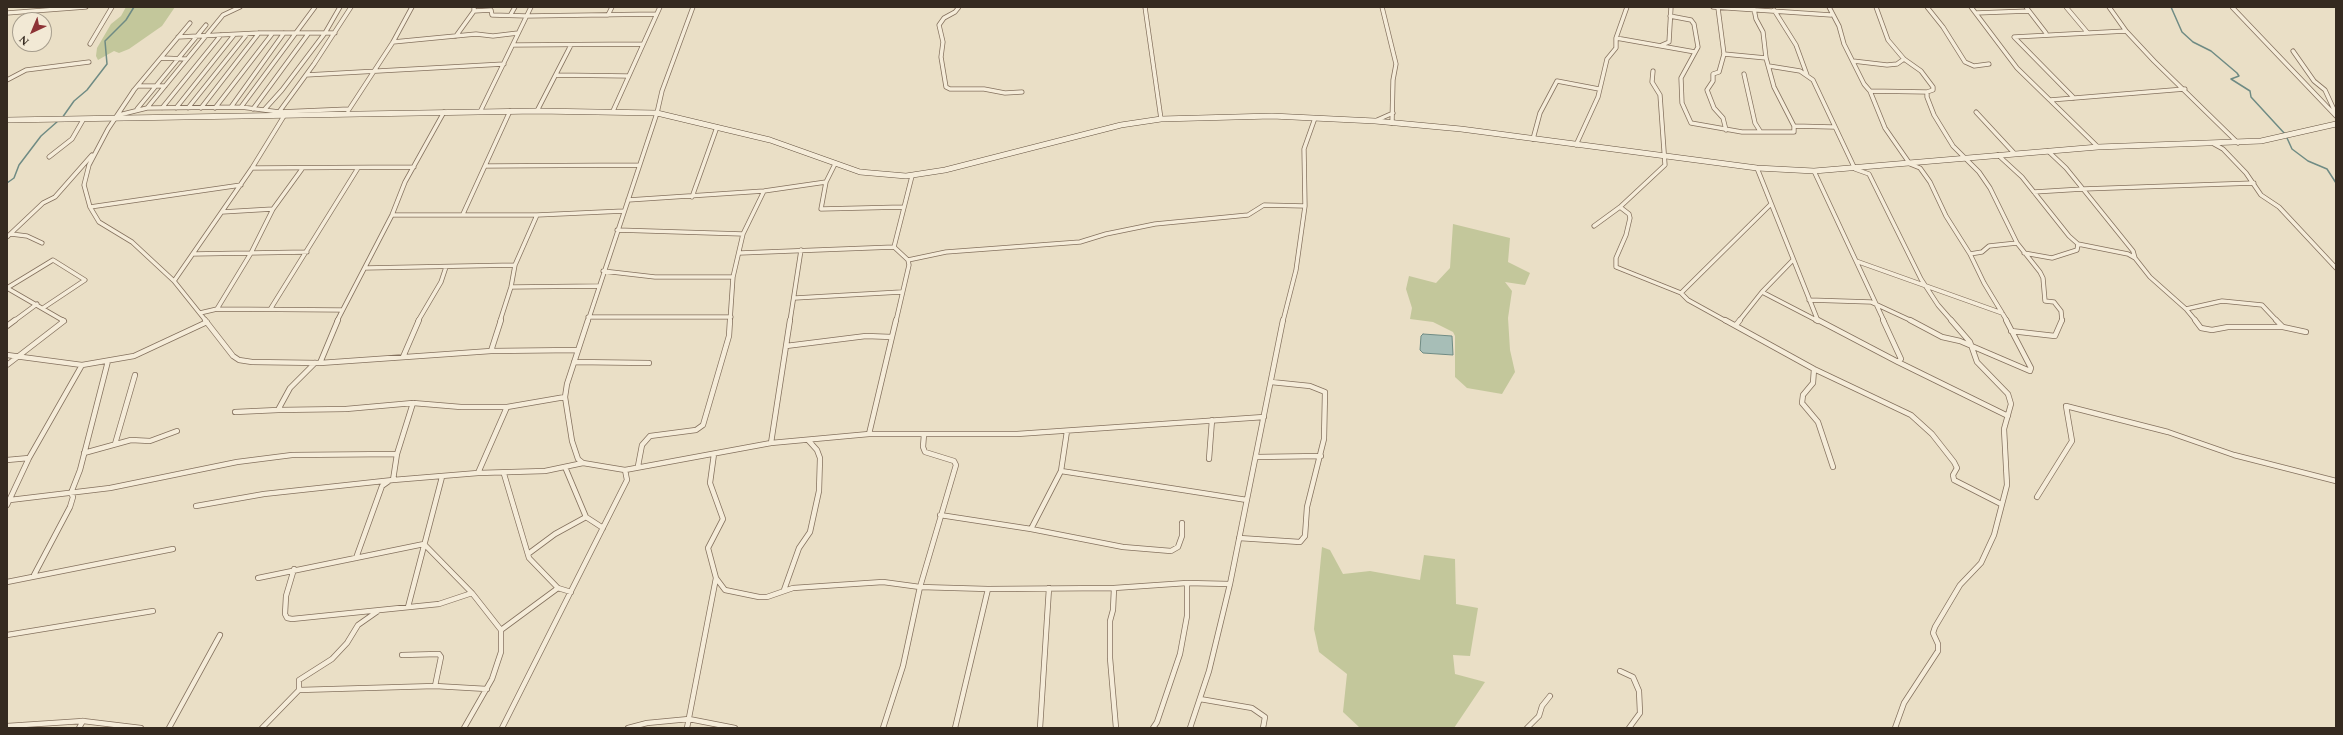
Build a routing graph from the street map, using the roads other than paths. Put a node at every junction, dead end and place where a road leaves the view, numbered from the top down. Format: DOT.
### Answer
graph roads {
  1 [pos="16,7"];
  2 [pos="86,7"];
  3 [pos="112,7"];
  4 [pos="240,7"];
  5 [pos="315,7"];
  6 [pos="340,7"];
  7 [pos="351,7"];
  8 [pos="412,7"];
  9 [pos="515,7"];
  10 [pos="531,7"];
  11 [pos="612,7"];
  12 [pos="660,7"];
  13 [pos="693,7"];
  14 [pos="959,7"];
  15 [pos="1145,7"];
  16 [pos="1382,7"];
  17 [pos="1627,7"];
  18 [pos="1671,7"];
  19 [pos="1713,7"];
  20 [pos="1829,7"];
  21 [pos="1876,7"];
  22 [pos="1927,7"];
  23 [pos="1971,7"];
  24 [pos="2026,7"];
  25 [pos="2066,7"];
  26 [pos="2109,7"];
  27 [pos="2232,7"];
  28 [pos="1718,8"];
  29 [pos="1754,8"];
  30 [pos="474,9"];
  31 [pos="1774,10"];
  32 [pos="2029,11"];
  33 [pos="12,12"];
  34 [pos="7,13"];
  35 [pos="1976,13"];
  36 [pos="511,14"];
  37 [pos="656,14"];
  38 [pos="608,15"];
  39 [pos="1831,15"];
  40 [pos="526,16"];
  41 [pos="1670,16"];
  42 [pos="190,23"];
  43 [pos="206,25"];
  44 [pos="2126,30"];
  45 [pos="2087,32"];
  46 [pos="259,33"];
  47 [pos="284,33"];
  48 [pos="324,33"];
  49 [pos="335,33"];
  50 [pos="247,34"];
  51 [pos="272,34"];
  52 [pos="297,34"];
  53 [pos="308,34"];
  54 [pos="518,34"];
  55 [pos="2046,34"];
  56 [pos="221,35"];
  57 [pos="234,35"];
  58 [pos="197,36"];
  59 [pos="206,36"];
  60 [pos="456,36"];
  61 [pos="178,37"];
  62 [pos="1616,38"];
  63 [pos="393,42"];
  64 [pos="90,44"];
  65 [pos="643,44"];
  66 [pos="513,45"];
  67 [pos="572,45"];
  68 [pos="1660,45"];
  69 [pos="2293,51"];
  70 [pos="1695,52"];
  71 [pos="1724,54"];
  72 [pos="161,58"];
  73 [pos="1766,58"];
  74 [pos="179,59"];
  75 [pos="187,59"];
  76 [pos="1904,59"];
  77 [pos="1853,61"];
  78 [pos="89,62"];
  79 [pos="504,64"];
  80 [pos="1989,64"];
  81 [pos="1769,66"];
  82 [pos="374,71"];
  83 [pos="1652,71"];
  84 [pos="1744,74"];
  85 [pos="306,75"];
  86 [pos="556,75"];
  87 [pos="1807,75"];
  88 [pos="628,76"];
  89 [pos="7,80"];
  90 [pos="138,86"];
  91 [pos="154,86"];
  92 [pos="165,86"];
  93 [pos="1599,89"];
  94 [pos="2185,89"];
  95 [pos="1870,91"];
  96 [pos="1022,92"];
  97 [pos="1927,92"];
  98 [pos="2074,98"];
  99 [pos="2050,100"];
  100 [pos="232,107"];
  101 [pos="242,107"];
  102 [pos="147,108"];
  103 [pos="162,108"];
  104 [pos="176,108"];
  105 [pos="188,108"];
  106 [pos="201,108"];
  107 [pos="215,108"];
  108 [pos="137,109"];
  109 [pos="253,109"];
  110 [pos="264,110"];
  111 [pos="510,111"];
  112 [pos="537,111"];
  113 [pos="614,111"];
  114 [pos="279,112"];
  115 [pos="347,112"];
  116 [pos="444,112"];
  117 [pos="480,112"];
  118 [pos="1393,112"];
  119 [pos="1976,112"];
  120 [pos="657,113"];
  121 [pos="2336,115"];
  122 [pos="284,116"];
  123 [pos="117,117"];
  124 [pos="1315,118"];
  125 [pos="1161,119"];
  126 [pos="7,120"];
  127 [pos="83,120"];
  128 [pos="1375,121"];
  129 [pos="1392,123"];
  130 [pos="2336,124"];
  131 [pos="1794,126"];
  132 [pos="717,127"];
  133 [pos="1833,127"];
  134 [pos="1726,130"];
  135 [pos="1760,131"];
  136 [pos="1533,139"];
  137 [pos="2238,143"];
  138 [pos="2214,144"];
  139 [pos="2226,144"];
  140 [pos="1576,145"];
  141 [pos="2098,146"];
  142 [pos="2223,149"];
  143 [pos="2047,150"];
  144 [pos="96,153"];
  145 [pos="2014,153"];
  146 [pos="1998,155"];
  147 [pos="49,157"];
  148 [pos="1666,158"];
  149 [pos="1966,158"];
  150 [pos="835,164"];
  151 [pos="1910,164"];
  152 [pos="639,165"];
  153 [pos="486,166"];
  154 [pos="414,167"];
  155 [pos="252,168"];
  156 [pos="358,168"];
  157 [pos="1757,168"];
  158 [pos="302,169"];
  159 [pos="1855,169"];
  160 [pos="1814,171"];
  161 [pos="912,176"];
  162 [pos="826,182"];
  163 [pos="2254,183"];
  164 [pos="241,185"];
  165 [pos="2083,190"];
  166 [pos="764,191"];
  167 [pos="2034,192"];
  168 [pos="692,196"];
  169 [pos="628,200"];
  170 [pos="1771,204"];
  171 [pos="1305,206"];
  172 [pos="90,207"];
  173 [pos="903,207"];
  174 [pos="1620,207"];
  175 [pos="273,209"];
  176 [pos="624,211"];
  177 [pos="222,212"];
  178 [pos="463,214"];
  179 [pos="392,215"];
  180 [pos="537,215"];
  181 [pos="1594,226"];
  182 [pos="617,230"];
  183 [pos="743,234"];
  184 [pos="9,236"];
  185 [pos="42,243"];
  186 [pos="2017,243"];
  187 [pos="2078,244"];
  188 [pos="894,247"];
  189 [pos="801,250"];
  190 [pos="307,252"];
  191 [pos="251,253"];
  192 [pos="740,253"];
  193 [pos="2024,253"];
  194 [pos="193,254"];
  195 [pos="1970,254"];
  196 [pos="2134,258"];
  197 [pos="908,260"];
  198 [pos="1793,260"];
  199 [pos="1856,261"];
  200 [pos="515,264"];
  201 [pos="446,267"];
  202 [pos="365,268"];
  203 [pos="2336,268"];
  204 [pos="603,271"];
  205 [pos="733,277"];
  206 [pos="174,281"];
  207 [pos="598,286"];
  208 [pos="511,287"];
  209 [pos="7,288"];
  210 [pos="1927,288"];
  211 [pos="901,292"];
  212 [pos="1762,292"];
  213 [pos="1681,293"];
  214 [pos="795,298"];
  215 [pos="1809,300"];
  216 [pos="37,304"];
  217 [pos="1877,306"];
  218 [pos="43,308"];
  219 [pos="271,308"];
  220 [pos="217,309"];
  221 [pos="2186,309"];
  222 [pos="342,310"];
  223 [pos="200,313"];
  224 [pos="2002,313"];
  225 [pos="588,318"];
  226 [pos="731,318"];
  227 [pos="207,322"];
  228 [pos="1818,322"];
  229 [pos="1736,324"];
  230 [pos="7,326"];
  231 [pos="2283,327"];
  232 [pos="2011,331"];
  233 [pos="2306,332"];
  234 [pos="892,337"];
  235 [pos="786,346"];
  236 [pos="1972,346"];
  237 [pos="577,350"];
  238 [pos="491,351"];
  239 [pos="7,355"];
  240 [pos="18,355"];
  241 [pos="403,357"];
  242 [pos="108,361"];
  243 [pos="574,362"];
  244 [pos="650,362"];
  245 [pos="1898,362"];
  246 [pos="315,363"];
  247 [pos="320,363"];
  248 [pos="82,365"];
  249 [pos="7,366"];
  250 [pos="1814,369"];
  251 [pos="135,375"];
  252 [pos="1271,382"];
  253 [pos="566,397"];
  254 [pos="413,403"];
  255 [pos="506,407"];
  256 [pos="278,410"];
  257 [pos="235,412"];
  258 [pos="2008,416"];
  259 [pos="1264,417"];
  260 [pos="1212,420"];
  261 [pos="177,431"];
  262 [pos="1067,431"];
  263 [pos="868,434"];
  264 [pos="924,434"];
  265 [pos="808,440"];
  266 [pos="771,443"];
  267 [pos="115,444"];
  268 [pos="84,453"];
  269 [pos="397,454"];
  270 [pos="714,454"];
  271 [pos="1321,456"];
  272 [pos="1256,457"];
  273 [pos="29,458"];
  274 [pos="1209,459"];
  275 [pos="7,460"];
  276 [pos="583,463"];
  277 [pos="638,466"];
  278 [pos="565,467"];
  279 [pos="1833,467"];
  280 [pos="625,470"];
  281 [pos="1061,471"];
  282 [pos="478,473"];
  283 [pos="504,474"];
  284 [pos="442,477"];
  285 [pos="393,480"];
  286 [pos="2336,481"];
  287 [pos="71,493"];
  288 [pos="2036,497"];
  289 [pos="10,500"];
  290 [pos="1247,500"];
  291 [pos="2000,504"];
  292 [pos="7,505"];
  293 [pos="196,506"];
  294 [pos="940,515"];
  295 [pos="586,517"];
  296 [pos="1182,523"];
  297 [pos="603,528"];
  298 [pos="1031,529"];
  299 [pos="1239,538"];
  300 [pos="424,544"];
  301 [pos="173,549"];
  302 [pos="528,554"];
  303 [pos="356,558"];
  304 [pos="294,569"];
  305 [pos="34,575"];
  306 [pos="258,578"];
  307 [pos="716,578"];
  308 [pos="7,582"];
  309 [pos="1187,583"];
  310 [pos="1230,584"];
  311 [pos="920,587"];
  312 [pos="558,588"];
  313 [pos="1049,588"];
  314 [pos="1114,588"];
  315 [pos="988,589"];
  316 [pos="784,590"];
  317 [pos="571,592"];
  318 [pos="472,593"];
  319 [pos="408,607"];
  320 [pos="379,610"];
  321 [pos="153,611"];
  322 [pos="501,630"];
  323 [pos="7,635"];
  324 [pos="220,635"];
  325 [pos="402,655"];
  326 [pos="1620,671"];
  327 [pos="435,686"];
  328 [pos="487,689"];
  329 [pos="299,690"];
  330 [pos="1550,696"];
  331 [pos="1200,698"];
  332 [pos="689,720"];
  333 [pos="83,721"];
  334 [pos="7,726"];
  335 [pos="119,726"];
  336 [pos="79,728"];
  337 [pos="141,728"];
  338 [pos="169,728"];
  339 [pos="262,728"];
  340 [pos="464,728"];
  341 [pos="502,728"];
  342 [pos="628,728"];
  343 [pos="687,728"];
  344 [pos="735,728"];
  345 [pos="883,728"];
  346 [pos="955,728"];
  347 [pos="1040,728"];
  348 [pos="1116,728"];
  349 [pos="1153,728"];
  350 [pos="1190,728"];
  351 [pos="1264,728"];
  352 [pos="1527,728"];
  353 [pos="1629,728"];
  354 [pos="1895,728"];
  1 -- 33 [label="street"];
  2 -- 33 [label="street"];
  3 -- 64 [label="street"];
  4 -- 59 [label="street"];
  5 -- 52 [label="street"];
  6 -- 48 [label="street"];
  7 -- 49 [label="street"];
  8 -- 63 [label="street"];
  9 -- 36 [label="street"];
  10 -- 40 [label="street"];
  11 -- 38 [label="street"];
  12 -- 37 [label="street"];
  13 -- 120 [label="street"];
  14 -- 96 [label="street"];
  15 -- 125 [label="street"];
  16 -- 118 [label="street"];
  17 -- 62 [label="street"];
  18 -- 41 [label="street"];
  19 -- 28 [label="street"];
  20 -- 39 [label="street"];
  21 -- 76 [label="street"];
  22 -- 80 [label="street"];
  23 -- 35 [label="street"];
  24 -- 32 [label="street"];
  25 -- 45 [label="street"];
  26 -- 44 [label="street"];
  27 -- 121 [label="street"];
  28 -- 29 [label="street"];
  28 -- 71 [label="street"];
  29 -- 31 [label="street"];
  29 -- 73 [label="street"];
  30 -- 36 [label="street"];
  30 -- 60 [label="street"];
  31 -- 39 [label="street"];
  31 -- 87 [label="street"];
  32 -- 35 [label="street"];
  32 -- 55 [label="street"];
  33 -- 34 [label="street"];
  35 -- 99 [label="street"];
  36 -- 40 [label="street"];
  37 -- 38 [label="street"];
  37 -- 65 [label="street"];
  38 -- 40 [label="street"];
  39 -- 77 [label="street"];
  40 -- 54 [label="street"];
  41 -- 68 [label="street"];
  41 -- 70 [label="street"];
  42 -- 61 [label="street"];
  43 -- 58 [label="street"];
  44 -- 45 [label="street"];
  44 -- 94 [label="street"];
  45 -- 55 [label="street"];
  46 -- 50 [label="street"];
  46 -- 51 [label="street"];
  46 -- 106 [label="street"];
  47 -- 51 [label="street"];
  47 -- 52 [label="street"];
  47 -- 100 [label="street"];
  48 -- 49 [label="street"];
  48 -- 53 [label="street"];
  48 -- 110 [label="street"];
  49 -- 85 [label="street"];
  50 -- 57 [label="street"];
  50 -- 105 [label="street"];
  51 -- 107 [label="street"];
  52 -- 53 [label="street"];
  52 -- 101 [label="street"];
  53 -- 109 [label="street"];
  54 -- 60 [label="street"];
  54 -- 66 [label="street"];
  55 -- 98 [label="street"];
  56 -- 57 [label="street"];
  56 -- 59 [label="street"];
  56 -- 103 [label="street"];
  57 -- 104 [label="street"];
  58 -- 59 [label="street"];
  58 -- 61 [label="street"];
  58 -- 74 [label="street"];
  59 -- 75 [label="street"];
  60 -- 63 [label="street"];
  61 -- 72 [label="street"];
  62 -- 68 [label="street"];
  62 -- 93 [label="street"];
  63 -- 82 [label="street"];
  65 -- 67 [label="street"];
  65 -- 88 [label="street"];
  66 -- 67 [label="street"];
  66 -- 79 [label="street"];
  67 -- 86 [label="street"];
  68 -- 70 [label="street"];
  69 -- 121 [label="street"];
  70 -- 134 [label="street"];
  71 -- 73 [label="street"];
  71 -- 134 [label="street"];
  72 -- 74 [label="street"];
  72 -- 90 [label="street"];
  73 -- 81 [label="street"];
  74 -- 75 [label="street"];
  74 -- 91 [label="street"];
  75 -- 92 [label="street"];
  76 -- 77 [label="street"];
  76 -- 97 [label="street"];
  77 -- 95 [label="street"];
  78 -- 89 [label="street"];
  79 -- 82 [label="street"];
  79 -- 117 [label="street"];
  81 -- 87 [label="street"];
  81 -- 131 [label="street"];
  82 -- 85 [label="street"];
  82 -- 115 [label="street"];
  83 -- 148 [label="street"];
  84 -- 135 [label="street"];
  85 -- 114 [label="street"];
  86 -- 88 [label="street"];
  86 -- 112 [label="street"];
  87 -- 133 [label="street"];
  88 -- 113 [label="street"];
  90 -- 91 [label="street"];
  90 -- 123 [label="street"];
  91 -- 92 [label="street"];
  91 -- 108 [label="street"];
  92 -- 102 [label="street"];
  93 -- 136 [label="street"];
  93 -- 140 [label="street"];
  94 -- 98 [label="street"];
  94 -- 137 [label="street"];
  95 -- 97 [label="street"];
  95 -- 151 [label="street"];
  97 -- 149 [label="street"];
  98 -- 99 [label="street"];
  99 -- 141 [label="street"];
  100 -- 101 [label="street"];
  100 -- 107 [label="street"];
  101 -- 109 [label="street"];
  102 -- 103 [label="street"];
  102 -- 108 [label="street"];
  103 -- 104 [label="street"];
  104 -- 105 [label="street"];
  105 -- 106 [label="street"];
  106 -- 107 [label="street"];
  108 -- 123 [label="street"];
  109 -- 110 [label="street"];
  110 -- 114 [label="street"];
  111 -- 112 [label="main road"];
  111 -- 117 [label="main road"];
  111 -- 153 [label="street"];
  112 -- 113 [label="main road"];
  113 -- 120 [label="main road"];
  114 -- 115 [label="street"];
  115 -- 116 [label="main road"];
  115 -- 122 [label="main road"];
  116 -- 117 [label="main road"];
  116 -- 154 [label="street"];
  118 -- 128 [label="street"];
  118 -- 129 [label="street"];
  119 -- 145 [label="street"];
  120 -- 132 [label="main road"];
  120 -- 152 [label="street"];
  122 -- 123 [label="main road"];
  122 -- 155 [label="street"];
  123 -- 127 [label="main road"];
  123 -- 144 [label="street"];
  124 -- 125 [label="main road"];
  124 -- 128 [label="main road"];
  124 -- 171 [label="street"];
  125 -- 161 [label="main road"];
  126 -- 127 [label="main road"];
  127 -- 147 [label="street"];
  128 -- 129 [label="main road"];
  129 -- 136 [label="main road"];
  130 -- 137 [label="main road"];
  131 -- 133 [label="street"];
  131 -- 135 [label="street"];
  132 -- 150 [label="main road"];
  132 -- 168 [label="street"];
  133 -- 159 [label="street"];
  134 -- 135 [label="street"];
  136 -- 140 [label="main road"];
  137 -- 139 [label="main road"];
  138 -- 139 [label="main road"];
  138 -- 141 [label="main road"];
  138 -- 142 [label="street"];
  139 -- 142 [label="street"];
  140 -- 148 [label="main road"];
  141 -- 143 [label="main road"];
  142 -- 163 [label="street"];
  143 -- 145 [label="main road"];
  143 -- 165 [label="street"];
  144 -- 172 [label="street"];
  144 -- 184 [label="street"];
  145 -- 146 [label="main road"];
  146 -- 149 [label="main road"];
  146 -- 167 [label="street"];
  148 -- 157 [label="main road"];
  148 -- 174 [label="street"];
  149 -- 151 [label="main road"];
  149 -- 186 [label="street"];
  150 -- 161 [label="main road"];
  150 -- 162 [label="street"];
  151 -- 159 [label="main road"];
  151 -- 195 [label="street"];
  152 -- 153 [label="street"];
  152 -- 169 [label="street"];
  153 -- 178 [label="street"];
  154 -- 156 [label="street"];
  154 -- 179 [label="street"];
  155 -- 158 [label="street"];
  155 -- 164 [label="street"];
  156 -- 158 [label="street"];
  156 -- 190 [label="street"];
  157 -- 160 [label="main road"];
  157 -- 170 [label="street"];
  158 -- 175 [label="street"];
  159 -- 160 [label="main road"];
  159 -- 210 [label="street"];
  160 -- 199 [label="street"];
  161 -- 173 [label="street"];
  162 -- 166 [label="street"];
  162 -- 173 [label="street"];
  163 -- 165 [label="street"];
  163 -- 203 [label="street"];
  164 -- 172 [label="street"];
  164 -- 177 [label="street"];
  165 -- 167 [label="street"];
  165 -- 196 [label="street"];
  166 -- 168 [label="street"];
  166 -- 183 [label="street"];
  167 -- 187 [label="street"];
  168 -- 169 [label="street"];
  169 -- 176 [label="street"];
  170 -- 198 [label="street"];
  170 -- 213 [label="street"];
  171 -- 197 [label="street"];
  171 -- 252 [label="street"];
  172 -- 206 [label="street"];
  173 -- 188 [label="street"];
  174 -- 181 [label="street"];
  174 -- 213 [label="street"];
  175 -- 177 [label="street"];
  175 -- 191 [label="street"];
  176 -- 180 [label="street"];
  176 -- 182 [label="street"];
  177 -- 194 [label="street"];
  178 -- 179 [label="street"];
  178 -- 180 [label="street"];
  179 -- 202 [label="street"];
  180 -- 200 [label="street"];
  182 -- 183 [label="street"];
  182 -- 204 [label="street"];
  183 -- 192 [label="street"];
  184 -- 185 [label="street"];
  186 -- 193 [label="street"];
  186 -- 195 [label="street"];
  187 -- 193 [label="street"];
  187 -- 196 [label="street"];
  188 -- 189 [label="street"];
  188 -- 197 [label="street"];
  189 -- 192 [label="street"];
  189 -- 214 [label="street"];
  190 -- 191 [label="street"];
  190 -- 219 [label="street"];
  191 -- 194 [label="street"];
  191 -- 220 [label="street"];
  192 -- 205 [label="street"];
  193 -- 232 [label="street"];
  194 -- 206 [label="street"];
  195 -- 224 [label="street"];
  196 -- 221 [label="street"];
  197 -- 211 [label="street"];
  198 -- 212 [label="street"];
  198 -- 215 [label="street"];
  199 -- 210 [label="street"];
  199 -- 217 [label="street"];
  200 -- 201 [label="street"];
  200 -- 208 [label="street"];
  201 -- 202 [label="street"];
  201 -- 241 [label="street"];
  202 -- 222 [label="street"];
  204 -- 205 [label="street"];
  204 -- 207 [label="street"];
  205 -- 226 [label="street"];
  206 -- 223 [label="street"];
  207 -- 208 [label="street"];
  207 -- 225 [label="street"];
  208 -- 238 [label="street"];
  209 -- 216 [label="street"];
  209 -- 218 [label="street"];
  210 -- 224 [label="street"];
  210 -- 236 [label="street"];
  211 -- 214 [label="street"];
  211 -- 234 [label="street"];
  212 -- 228 [label="street"];
  212 -- 229 [label="street"];
  213 -- 229 [label="street"];
  214 -- 235 [label="street"];
  215 -- 217 [label="street"];
  215 -- 228 [label="street"];
  216 -- 218 [label="street"];
  216 -- 230 [label="street"];
  217 -- 236 [label="street"];
  217 -- 245 [label="street"];
  218 -- 240 [label="street"];
  219 -- 220 [label="street"];
  219 -- 222 [label="street"];
  220 -- 223 [label="street"];
  221 -- 231 [label="street"];
  221 -- 231 [label="street"];
  222 -- 247 [label="street"];
  223 -- 227 [label="street"];
  224 -- 232 [label="street"];
  225 -- 226 [label="street"];
  225 -- 237 [label="street"];
  226 -- 277 [label="street"];
  227 -- 242 [label="street"];
  227 -- 246 [label="street"];
  228 -- 245 [label="street"];
  229 -- 250 [label="street"];
  231 -- 233 [label="street"];
  232 -- 236 [label="street"];
  234 -- 235 [label="street"];
  234 -- 263 [label="street"];
  235 -- 266 [label="street"];
  236 -- 258 [label="street"];
  237 -- 238 [label="street"];
  237 -- 243 [label="street"];
  238 -- 241 [label="street"];
  239 -- 240 [label="street"];
  240 -- 248 [label="street"];
  240 -- 249 [label="street"];
  241 -- 247 [label="street"];
  242 -- 248 [label="street"];
  242 -- 268 [label="street"];
  243 -- 244 [label="street"];
  243 -- 253 [label="street"];
  245 -- 258 [label="street"];
  246 -- 247 [label="street"];
  246 -- 256 [label="street"];
  248 -- 273 [label="street"];
  250 -- 279 [label="street"];
  250 -- 291 [label="street"];
  251 -- 267 [label="street"];
  252 -- 259 [label="street"];
  252 -- 271 [label="street"];
  253 -- 255 [label="street"];
  253 -- 276 [label="street"];
  254 -- 255 [label="street"];
  254 -- 256 [label="street"];
  254 -- 269 [label="street"];
  255 -- 282 [label="street"];
  256 -- 257 [label="street"];
  258 -- 291 [label="street"];
  259 -- 260 [label="street"];
  259 -- 272 [label="street"];
  260 -- 262 [label="street"];
  260 -- 274 [label="street"];
  261 -- 267 [label="street"];
  262 -- 264 [label="street"];
  262 -- 281 [label="street"];
  263 -- 264 [label="street"];
  263 -- 265 [label="street"];
  264 -- 294 [label="street"];
  265 -- 266 [label="street"];
  265 -- 316 [label="street"];
  266 -- 270 [label="street"];
  267 -- 268 [label="street"];
  268 -- 287 [label="street"];
  269 -- 285 [label="street"];
  269 -- 287 [label="street"];
  270 -- 277 [label="street"];
  270 -- 307 [label="street"];
  271 -- 272 [label="street"];
  271 -- 299 [label="street"];
  272 -- 290 [label="street"];
  273 -- 275 [label="street"];
  273 -- 289 [label="street"];
  276 -- 278 [label="street"];
  276 -- 280 [label="street"];
  277 -- 280 [label="street"];
  278 -- 283 [label="street"];
  278 -- 295 [label="street"];
  280 -- 297 [label="street"];
  281 -- 290 [label="street"];
  281 -- 298 [label="street"];
  282 -- 283 [label="street"];
  282 -- 284 [label="street"];
  283 -- 302 [label="street"];
  284 -- 285 [label="street"];
  284 -- 300 [label="street"];
  285 -- 293 [label="street"];
  285 -- 303 [label="street"];
  286 -- 288 [label="street"];
  287 -- 289 [label="street"];
  287 -- 305 [label="street"];
  289 -- 292 [label="street"];
  290 -- 299 [label="street"];
  291 -- 354 [label="street"];
  294 -- 298 [label="street"];
  294 -- 311 [label="street"];
  295 -- 297 [label="street"];
  295 -- 302 [label="street"];
  296 -- 298 [label="street"];
  297 -- 317 [label="street"];
  299 -- 310 [label="street"];
  300 -- 303 [label="street"];
  300 -- 318 [label="street"];
  300 -- 319 [label="street"];
  301 -- 305 [label="street"];
  302 -- 312 [label="street"];
  303 -- 304 [label="street"];
  304 -- 306 [label="street"];
  304 -- 320 [label="street"];
  305 -- 308 [label="street"];
  307 -- 316 [label="street"];
  307 -- 332 [label="street"];
  309 -- 310 [label="street"];
  309 -- 314 [label="street"];
  309 -- 349 [label="street"];
  310 -- 331 [label="street"];
  311 -- 315 [label="street"];
  311 -- 316 [label="street"];
  311 -- 345 [label="street"];
  312 -- 317 [label="street"];
  312 -- 322 [label="street"];
  313 -- 314 [label="street"];
  313 -- 315 [label="street"];
  313 -- 347 [label="street"];
  314 -- 348 [label="street"];
  315 -- 346 [label="street"];
  317 -- 341 [label="street"];
  318 -- 319 [label="street"];
  318 -- 322 [label="street"];
  319 -- 320 [label="street"];
  320 -- 329 [label="street"];
  321 -- 323 [label="street"];
  322 -- 328 [label="street"];
  324 -- 338 [label="street"];
  325 -- 327 [label="street"];
  326 -- 353 [label="street"];
  327 -- 328 [label="street"];
  327 -- 329 [label="street"];
  328 -- 340 [label="street"];
  329 -- 339 [label="street"];
  330 -- 352 [label="street"];
  331 -- 350 [label="street"];
  331 -- 351 [label="street"];
  332 -- 342 [label="street"];
  332 -- 343 [label="street"];
  332 -- 344 [label="street"];
  333 -- 334 [label="street"];
  333 -- 335 [label="street"];
  333 -- 336 [label="street"];
  335 -- 337 [label="street"];
}
